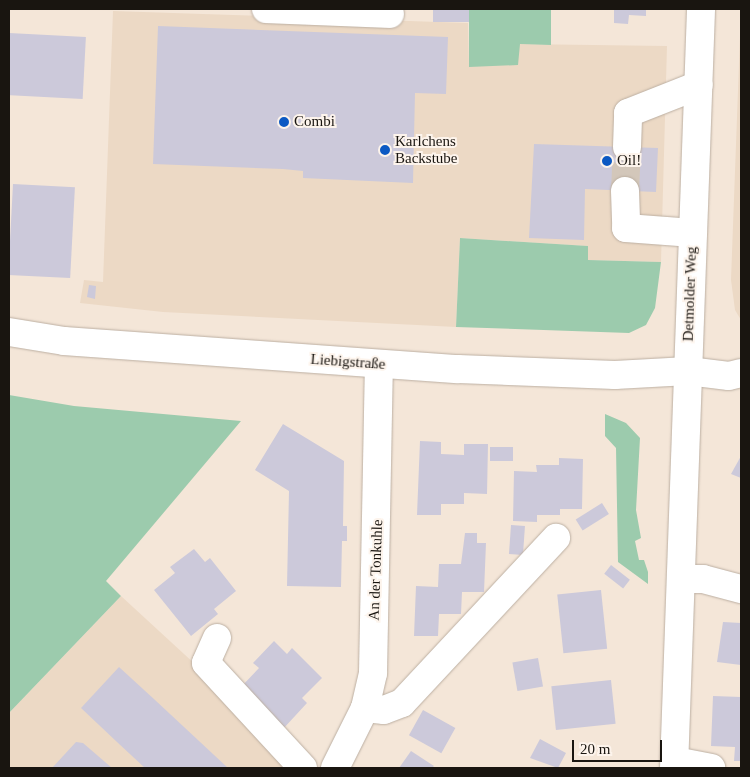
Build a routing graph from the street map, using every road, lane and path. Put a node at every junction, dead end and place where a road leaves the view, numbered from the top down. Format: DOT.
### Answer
graph roads {
  1 [pos="266,9"];
  2 [pos="701,9"];
  3 [pos="390,14"];
  4 [pos="699,86"];
  5 [pos="627,147"];
  6 [pos="626,190"];
  7 [pos="693,232"];
  8 [pos="9,332"];
  9 [pos="379,364"];
  10 [pos="688,371"];
  11 [pos="741,373"];
  12 [pos="556,538"];
  13 [pos="682,579"];
  14 [pos="741,589"];
  15 [pos="217,638"];
  16 [pos="365,708"];
  17 [pos="674,765"];
  18 [pos="303,768"];
  19 [pos="335,768"];
  20 [pos="711,768"];
  1 -- 3 [label="street"];
  2 -- 4 [label="street, Detmolder Weg"];
  4 -- 5 [label="street"];
  4 -- 7 [label="street, Detmolder Weg"];
  6 -- 7 [label="street"];
  7 -- 10 [label="street, Detmolder Weg"];
  8 -- 9 [label="street, Liebigstraße"];
  9 -- 10 [label="street, Liebigstraße"];
  9 -- 16 [label="street, An der Tonkuhle"];
  10 -- 11 [label="street, Liebigstraße"];
  10 -- 13 [label="street, Detmolder Weg"];
  12 -- 16 [label="street"];
  13 -- 14 [label="street"];
  13 -- 17 [label="street, Detmolder Weg"];
  15 -- 18 [label="street"];
  16 -- 19 [label="street, An der Tonkuhle"];
  17 -- 20 [label="street"];
}
